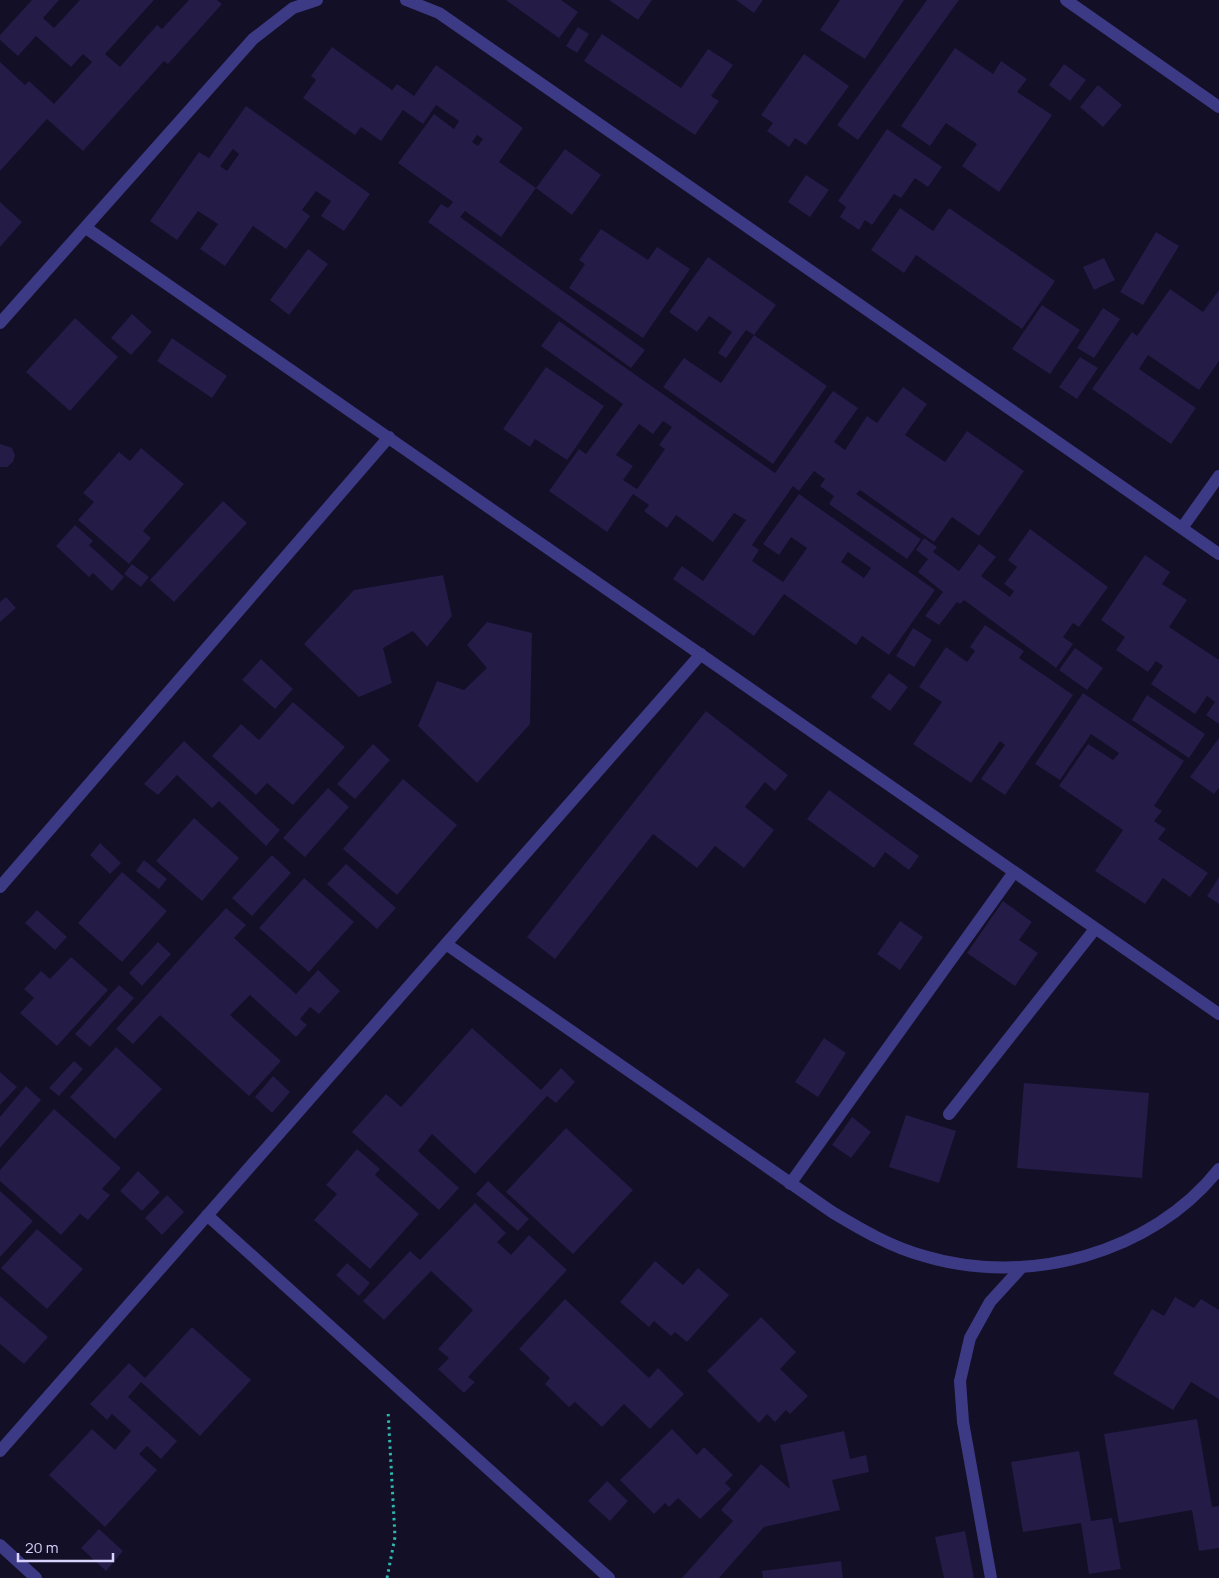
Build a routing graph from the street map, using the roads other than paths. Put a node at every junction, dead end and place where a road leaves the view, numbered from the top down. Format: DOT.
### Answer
graph roads {
  1 [pos="317,0"];
  2 [pos="406,0"];
  3 [pos="1066,0"];
  4 [pos="1219,106"];
  5 [pos="86,228"];
  6 [pos="0,323"];
  7 [pos="388,438"];
  8 [pos="1219,476"];
  9 [pos="1182,528"];
  10 [pos="1219,554"];
  11 [pos="701,654"];
  12 [pos="1014,872"];
  13 [pos="0,887"];
  14 [pos="1095,929"];
  15 [pos="446,944"];
  16 [pos="1219,1014"];
  17 [pos="949,1114"];
  18 [pos="1219,1169"];
  19 [pos="790,1184"];
  20 [pos="207,1215"];
  21 [pos="1021,1268"];
  22 [pos="0,1450"];
  23 [pos="0,1545"];
  24 [pos="36,1578"];
  25 [pos="609,1578"];
  26 [pos="991,1578"];
  1 -- 5 [label="street"];
  2 -- 9 [label="street"];
  3 -- 4 [label="street"];
  5 -- 6 [label="street"];
  5 -- 7 [label="street"];
  7 -- 11 [label="street"];
  7 -- 13 [label="street"];
  8 -- 9 [label="street"];
  9 -- 10 [label="street"];
  11 -- 12 [label="street"];
  11 -- 15 [label="street"];
  12 -- 14 [label="street"];
  12 -- 19 [label="street"];
  14 -- 16 [label="street"];
  14 -- 17 [label="street"];
  15 -- 19 [label="street"];
  15 -- 20 [label="street"];
  18 -- 21 [label="street"];
  19 -- 21 [label="street"];
  20 -- 22 [label="street"];
  20 -- 25 [label="street"];
  21 -- 26 [label="street"];
  23 -- 24 [label="street"];
}
